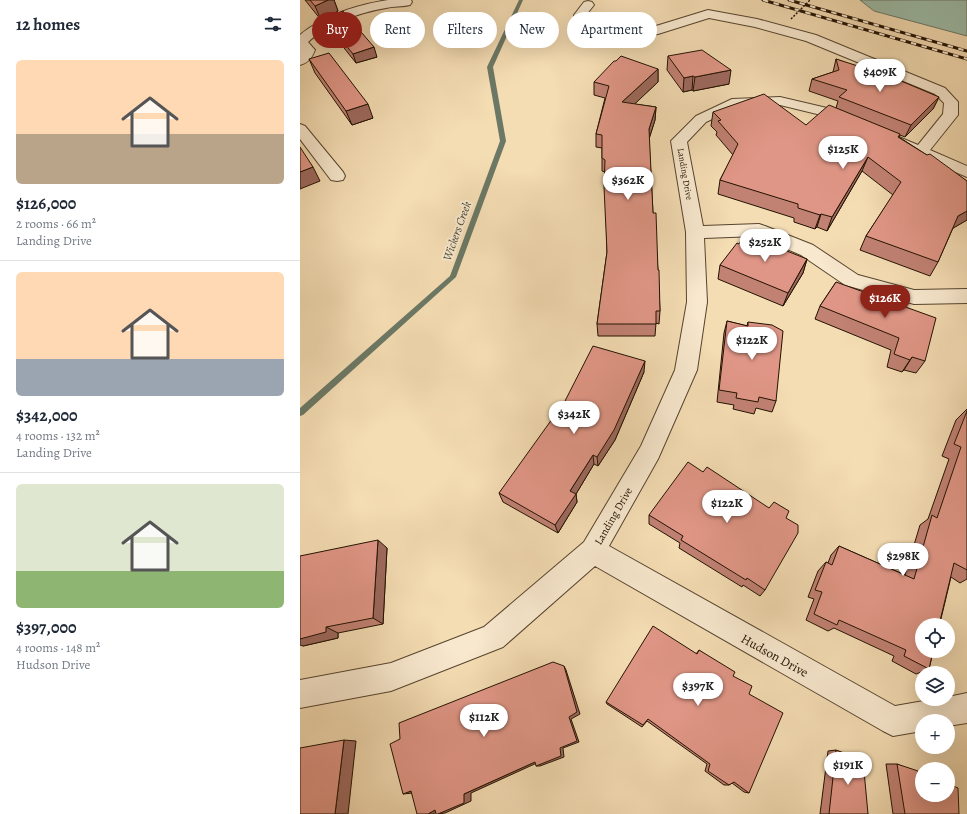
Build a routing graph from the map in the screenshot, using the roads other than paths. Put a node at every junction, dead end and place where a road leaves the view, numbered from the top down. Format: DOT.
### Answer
graph roads {
  1 [pos="406,2"];
  2 [pos="588,5"];
  3 [pos="300,43"];
  4 [pos="300,61"];
  5 [pos="300,130"];
  6 [pos="921,151"];
  7 [pos="967,172"];
  8 [pos="337,176"];
  9 [pos="694,232"];
  10 [pos="967,296"];
  11 [pos="593,551"];
  12 [pos="300,694"];
  13 [pos="967,708"];
  1 -- 3 [label="street"];
  2 -- 6 [label="street"];
  3 -- 4 [label="street"];
  5 -- 8 [label="street"];
  6 -- 7 [label="street, Landing Drive"];
  6 -- 9 [label="street, Landing Drive"];
  9 -- 10 [label="street"];
  9 -- 11 [label="street, Landing Drive"];
  11 -- 12 [label="street, Landing Drive"];
  11 -- 13 [label="street, Hudson Drive"];
}
